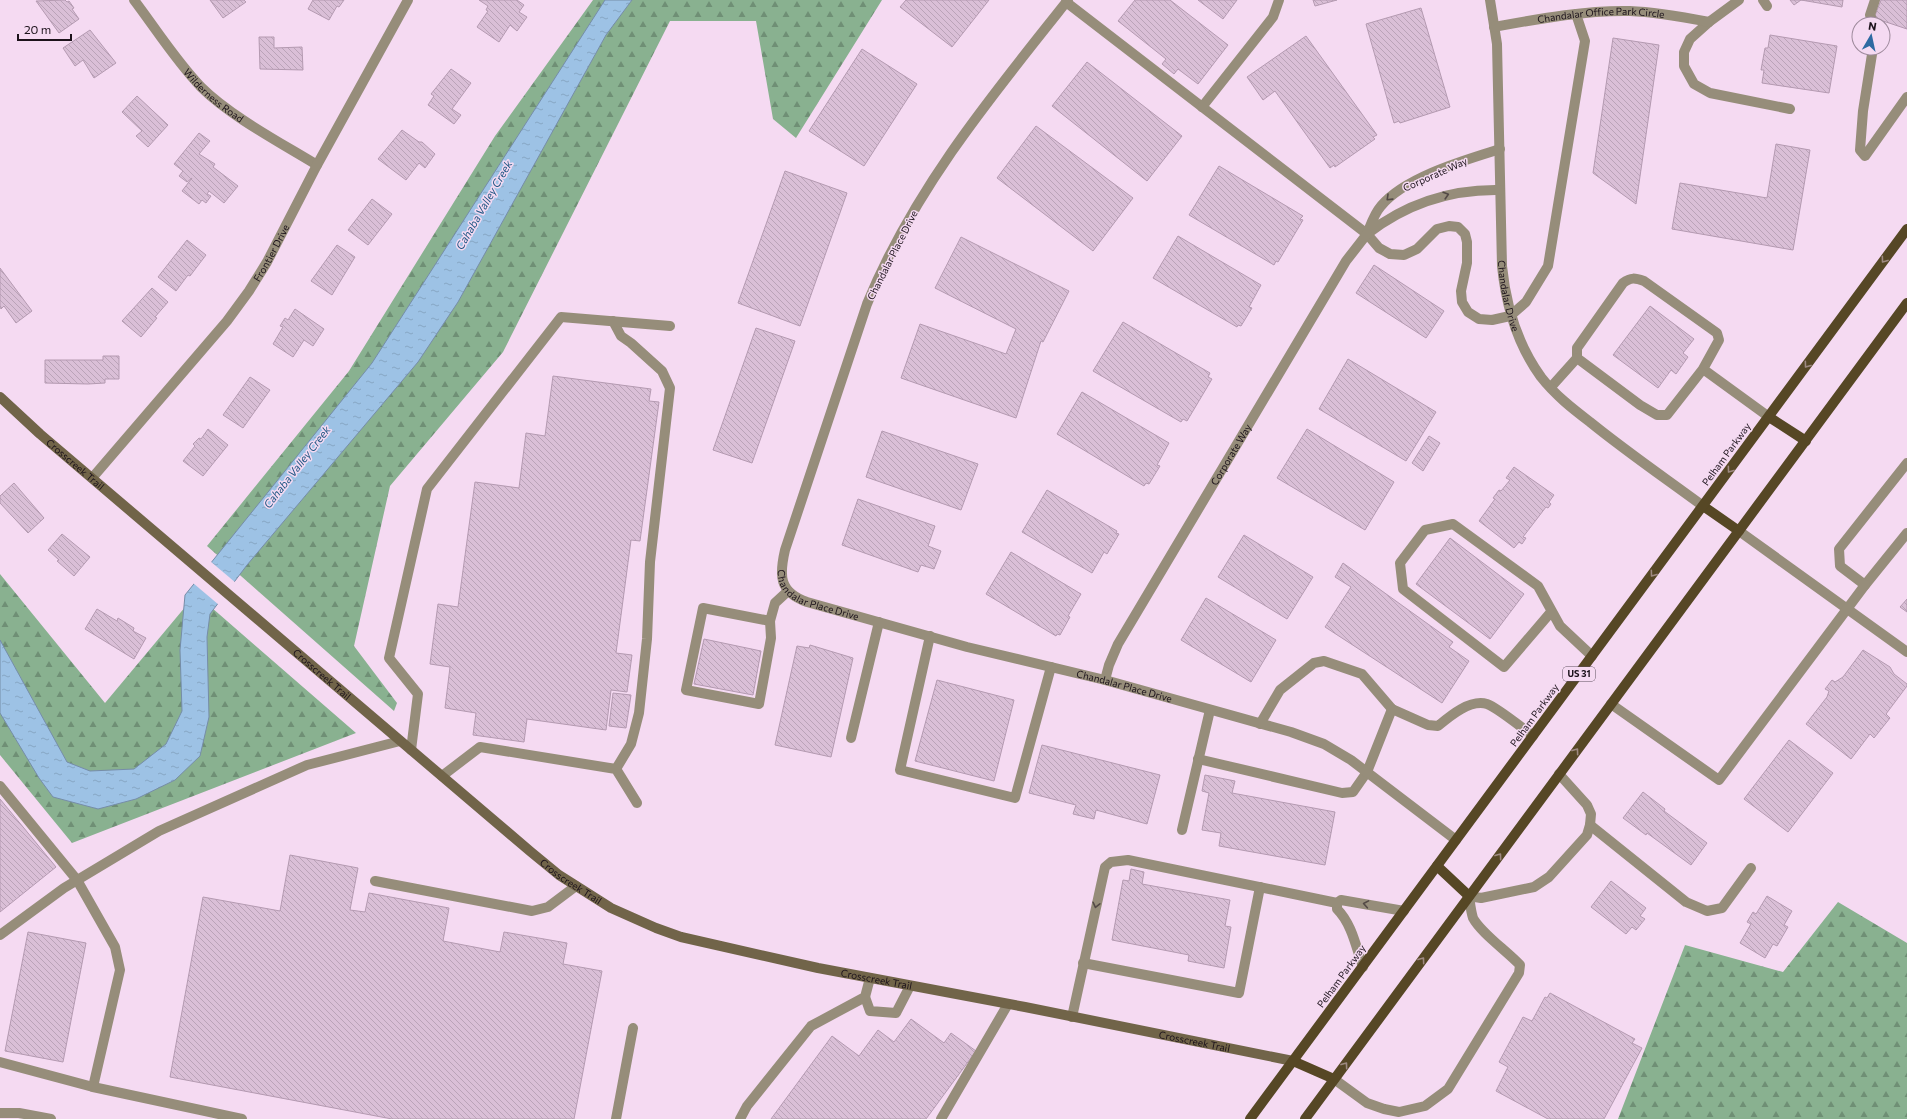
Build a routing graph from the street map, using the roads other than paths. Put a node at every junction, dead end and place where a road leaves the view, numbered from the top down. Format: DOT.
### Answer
graph roads {
  1 [pos="134,0"];
  2 [pos="408,0"];
  3 [pos="1279,0"];
  4 [pos="1490,0"];
  5 [pos="1739,0"];
  6 [pos="1875,0"];
  7 [pos="1067,1"];
  8 [pos="1576,14"];
  9 [pos="1870,16"];
  10 [pos="1709,22"];
  11 [pos="1494,27"];
  12 [pos="1872,56"];
  13 [pos="1907,97"];
  14 [pos="1202,107"];
  15 [pos="1790,109"];
  16 [pos="1500,149"];
  17 [pos="317,165"];
  18 [pos="1500,190"];
  19 [pos="1907,229"];
  20 [pos="1367,234"];
  21 [pos="1907,303"];
  22 [pos="1510,316"];
  23 [pos="613,322"];
  24 [pos="670,326"];
  25 [pos="1576,358"];
  26 [pos="1703,369"];
  27 [pos="1551,387"];
  28 [pos="0,397"];
  29 [pos="1769,417"];
  30 [pos="1806,440"];
  31 [pos="1907,463"];
  32 [pos="93,477"];
  33 [pos="1703,506"];
  34 [pos="1739,531"];
  35 [pos="1907,533"];
  36 [pos="1864,585"];
  37 [pos="788,591"];
  38 [pos="1846,609"];
  39 [pos="1551,612"];
  40 [pos="770,621"];
  41 [pos="879,622"];
  42 [pos="930,636"];
  43 [pos="1907,652"];
  44 [pos="1592,656"];
  45 [pos="1051,667"];
  46 [pos="1105,680"];
  47 [pos="1611,704"];
  48 [pos="1392,709"];
  49 [pos="1210,710"];
  50 [pos="1260,724"];
  51 [pos="1533,736"];
  52 [pos="851,738"];
  53 [pos="400,741"];
  54 [pos="411,750"];
  55 [pos="1198,759"];
  56 [pos="616,769"];
  57 [pos="1367,772"];
  58 [pos="1559,774"];
  59 [pos="442,776"];
  60 [pos="0,786"];
  61 [pos="637,803"];
  62 [pos="1590,825"];
  63 [pos="1182,830"];
  64 [pos="1456,840"];
  65 [pos="1437,866"];
  66 [pos="1751,868"];
  67 [pos="77,880"];
  68 [pos="376,881"];
  69 [pos="576,886"];
  70 [pos="1260,887"];
  71 [pos="1469,896"];
  72 [pos="1337,903"];
  73 [pos="1404,911"];
  74 [pos="0,936"];
  75 [pos="1083,963"];
  76 [pos="1363,967"];
  77 [pos="870,978"];
  78 [pos="910,986"];
  79 [pos="865,997"];
  80 [pos="1008,1004"];
  81 [pos="1072,1017"];
  82 [pos="633,1028"];
  83 [pos="0,1062"];
  84 [pos="1293,1062"];
  85 [pos="1334,1079"];
  86 [pos="93,1087"];
  87 [pos="0,1113"];
  88 [pos="1392,1115"];
  89 [pos="51,1119"];
  90 [pos="242,1119"];
  91 [pos="616,1119"];
  92 [pos="740,1119"];
  93 [pos="941,1119"];
  94 [pos="1250,1119"];
  95 [pos="1305,1119"];
  1 -- 17 [label="street, Wilderness Road"];
  2 -- 17 [label="street, Frontier Drive"];
  3 -- 14 [label="street"];
  4 -- 11 [label="street, Chandalar Drive"];
  5 -- 10 [label="street"];
  6 -- 9 [label="street"];
  7 -- 14 [label="street"];
  7 -- 37 [label="street, Chandalar Place Drive"];
  8 -- 10 [label="street, Chandalar Office Park Circle"];
  8 -- 11 [label="street, Chandalar Office Park Circle"];
  8 -- 22 [label="street"];
  10 -- 15 [label="street"];
  11 -- 16 [label="street, Chandalar Drive"];
  12 -- 13 [label="street"];
  14 -- 20 [label="street"];
  16 -- 18 [label="street, Chandalar Drive"];
  16 -- 20 [label="street, Corporate Way, one-way"];
  17 -- 32 [label="street, Frontier Drive"];
  20 -- 18 [label="street, Corporate Way, one-way"];
  18 -- 22 [label="street, Chandalar Drive"];
  19 -- 29 [label="main road, Pelham Parkway / US 31, one-way"];
  20 -- 22 [label="street"];
  20 -- 46 [label="street, Corporate Way"];
  21 -- 30 [label="main road"];
  22 -- 27 [label="street, Chandalar Drive"];
  23 -- 24 [label="street"];
  23 -- 54 [label="street"];
  23 -- 56 [label="street"];
  25 -- 26 [label="street"];
  25 -- 26 [label="street"];
  25 -- 27 [label="street"];
  26 -- 29 [label="street"];
  27 -- 33 [label="street, Chandalar Drive"];
  28 -- 32 [label="street, Crosscreek Trail"];
  29 -- 30 [label="main road"];
  29 -- 33 [label="main road, Pelham Parkway / US 31, one-way"];
  30 -- 34 [label="main road"];
  31 -- 36 [label="street"];
  32 -- 53 [label="street, Crosscreek Trail"];
  33 -- 34 [label="main road"];
  33 -- 44 [label="main road, Pelham Parkway / US 31, one-way"];
  34 -- 38 [label="street"];
  34 -- 47 [label="main road"];
  35 -- 36 [label="street"];
  36 -- 38 [label="street"];
  37 -- 40 [label="street"];
  37 -- 41 [label="street, Chandalar Place Drive"];
  38 -- 43 [label="street"];
  38 -- 47 [label="street"];
  39 -- 39 [label="street"];
  39 -- 44 [label="street"];
  40 -- 40 [label="street"];
  41 -- 42 [label="street, Chandalar Place Drive"];
  41 -- 52 [label="street"];
  42 -- 45 [label="street, Chandalar Place Drive"];
  42 -- 45 [label="street"];
  44 -- 51 [label="main road, Pelham Parkway / US 31"];
  45 -- 46 [label="street, Chandalar Place Drive"];
  46 -- 49 [label="street, Chandalar Place Drive"];
  58 -- 47 [label="main road, one-way"];
  48 -- 50 [label="street"];
  48 -- 51 [label="street"];
  48 -- 57 [label="street"];
  49 -- 50 [label="street, Chandalar Place Drive"];
  49 -- 55 [label="street"];
  50 -- 57 [label="street, Chandalar Place Drive"];
  51 -- 64 [label="main road, Pelham Parkway / US 31"];
  53 -- 54 [label="street, Crosscreek Trail"];
  53 -- 67 [label="street"];
  54 -- 59 [label="street, Crosscreek Trail"];
  55 -- 57 [label="street"];
  55 -- 63 [label="street"];
  56 -- 59 [label="street"];
  56 -- 61 [label="street"];
  57 -- 64 [label="street, Chandalar Place Drive"];
  58 -- 62 [label="street"];
  71 -- 58 [label="main road, one-way"];
  59 -- 69 [label="street, Crosscreek Trail"];
  60 -- 67 [label="street"];
  62 -- 66 [label="street"];
  62 -- 71 [label="street"];
  64 -- 65 [label="main road, Pelham Parkway / US 31"];
  65 -- 71 [label="main road"];
  65 -- 73 [label="main road, Pelham Parkway / US 31"];
  67 -- 74 [label="street"];
  67 -- 86 [label="street"];
  68 -- 69 [label="street"];
  69 -- 77 [label="street, Crosscreek Trail"];
  70 -- 72 [label="street"];
  70 -- 75 [label="street, one-way"];
  70 -- 75 [label="street"];
  85 -- 71 [label="main road, one-way"];
  71 -- 88 [label="street"];
  73 -- 72 [label="street, one-way"];
  72 -- 76 [label="street"];
  73 -- 76 [label="main road, Pelham Parkway / US 31"];
  75 -- 81 [label="street"];
  76 -- 84 [label="main road, Pelham Parkway / US 31"];
  77 -- 78 [label="street, Crosscreek Trail"];
  77 -- 79 [label="street"];
  78 -- 79 [label="street"];
  78 -- 80 [label="street, Crosscreek Trail"];
  79 -- 92 [label="street"];
  80 -- 81 [label="street, Crosscreek Trail"];
  80 -- 93 [label="street"];
  81 -- 84 [label="street, Crosscreek Trail"];
  82 -- 91 [label="street"];
  83 -- 86 [label="street"];
  84 -- 85 [label="main road"];
  84 -- 94 [label="main road, Pelham Parkway / US 31"];
  85 -- 88 [label="street"];
  85 -- 95 [label="main road"];
  86 -- 90 [label="street"];
  87 -- 89 [label="street"];
}
